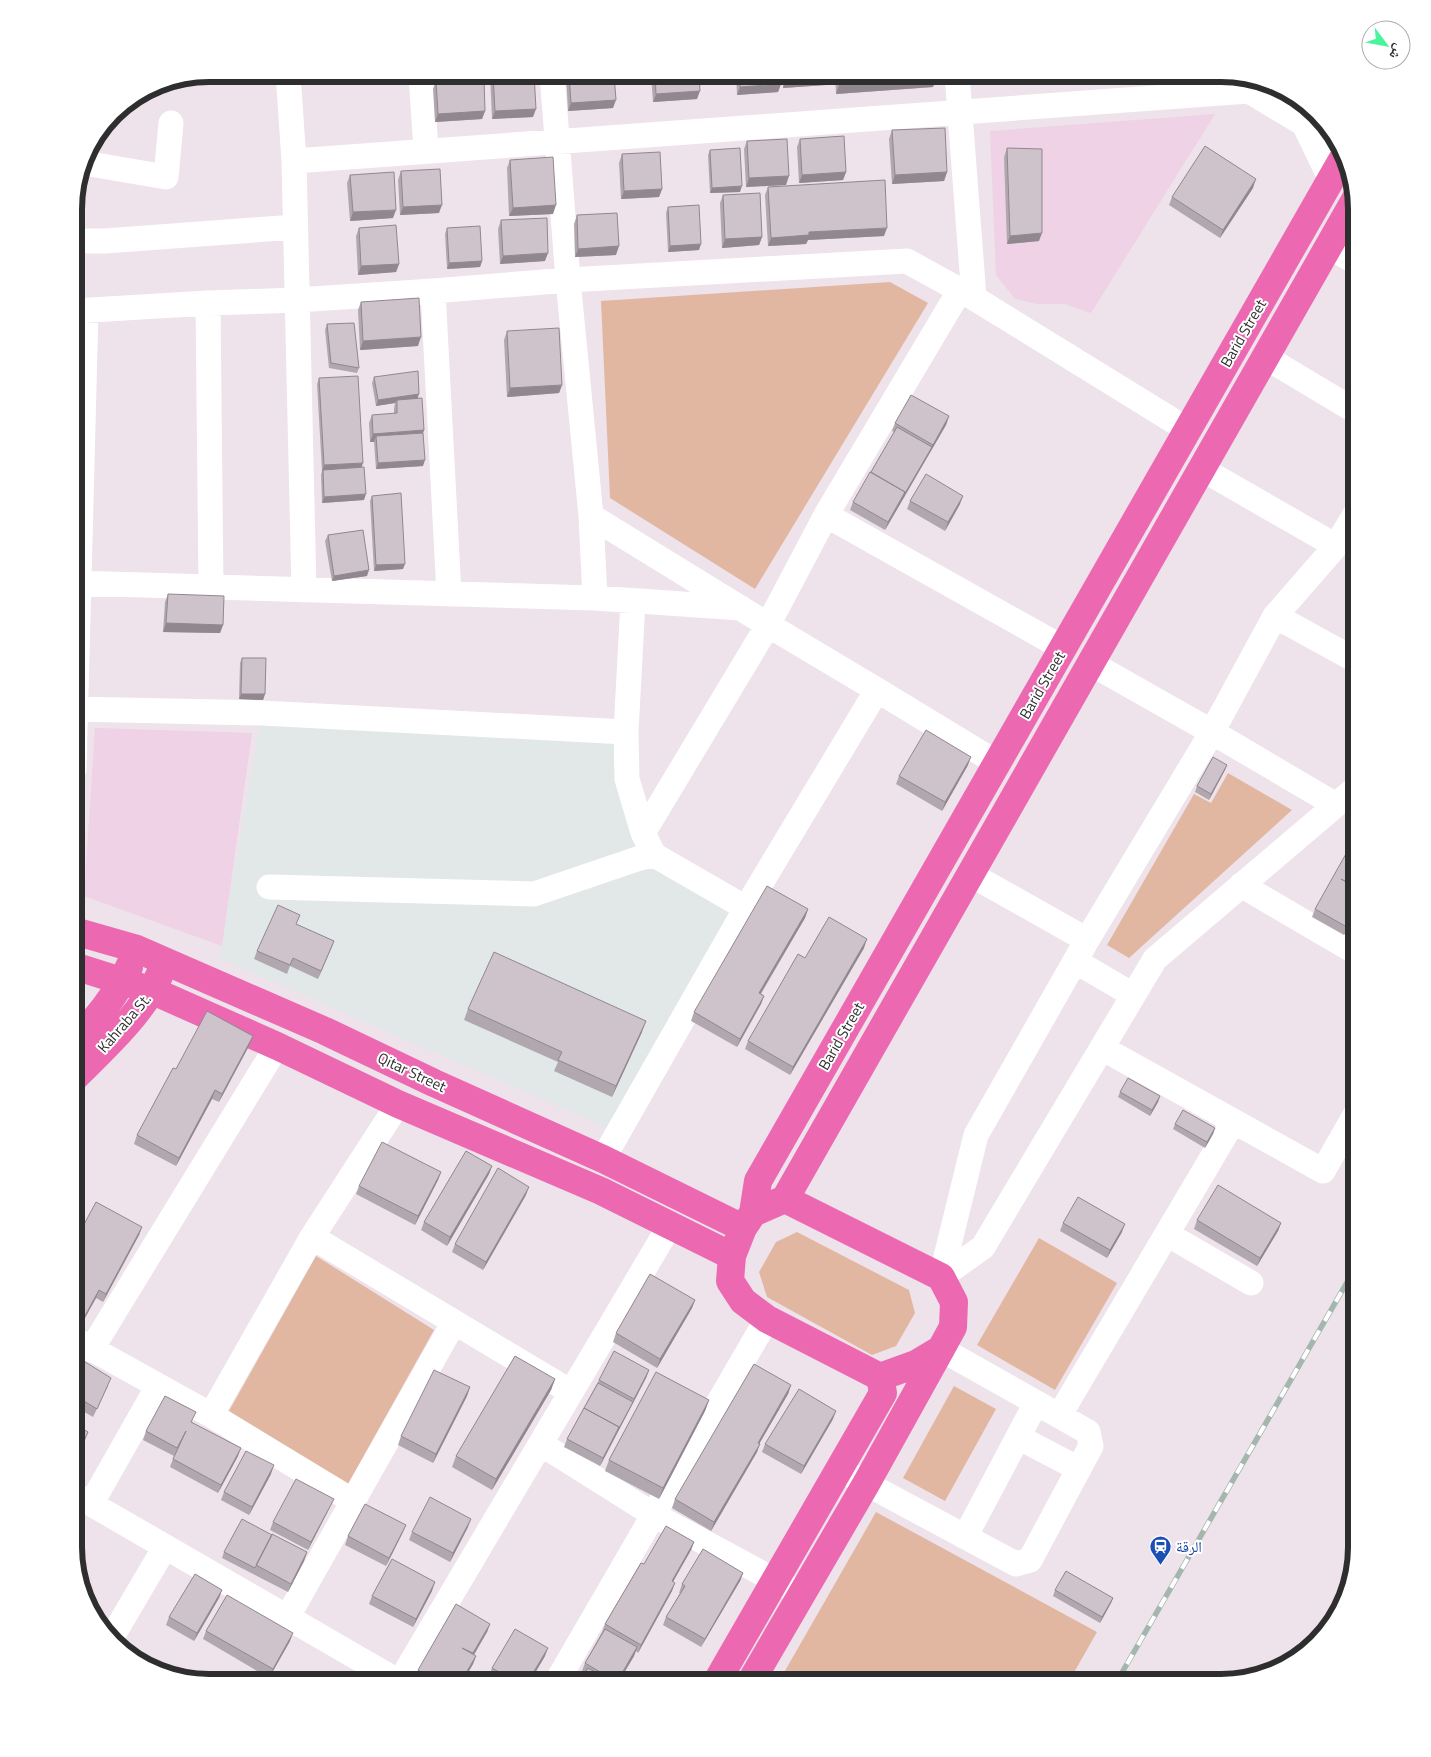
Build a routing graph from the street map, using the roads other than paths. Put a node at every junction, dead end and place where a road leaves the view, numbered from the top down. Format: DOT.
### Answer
graph roads {
  1 [pos="289,83"];
  2 [pos="422,83"];
  3 [pos="553,83"];
  4 [pos="958,83"];
  5 [pos="960,112"];
  6 [pos="1304,115"];
  7 [pos="171,123"];
  8 [pos="557,142"];
  9 [pos="426,151"];
  10 [pos="294,161"];
  11 [pos="91,164"];
  12 [pos="1337,170"];
  13 [pos="1348,211"];
  14 [pos="295,227"];
  15 [pos="83,241"];
  16 [pos="1328,246"];
  17 [pos="1348,258"];
  18 [pos="568,280"];
  19 [pos="433,291"];
  20 [pos="967,294"];
  21 [pos="297,300"];
  22 [pos="208,303"];
  23 [pos="83,311"];
  24 [pos="1266,357"];
  25 [pos="1348,407"];
  26 [pos="1188,430"];
  27 [pos="1202,469"];
  28 [pos="826,515"];
  29 [pos="591,516"];
  30 [pos="1348,526"];
  31 [pos="1336,546"];
  32 [pos="83,583"];
  33 [pos="211,587"];
  34 [pos="304,590"];
  35 [pos="449,594"];
  36 [pos="595,598"];
  37 [pos="633,601"];
  38 [pos="741,608"];
  39 [pos="1274,616"];
  40 [pos="768,626"];
  41 [pos="1063,648"];
  42 [pos="1348,655"];
  43 [pos="1092,664"];
  44 [pos="877,690"];
  45 [pos="83,709"];
  46 [pos="626,732"];
  47 [pos="1212,732"];
  48 [pos="997,764"];
  49 [pos="1348,795"];
  50 [pos="1336,805"];
  51 [pos="648,844"];
  52 [pos="970,874"];
  53 [pos="1242,885"];
  54 [pos="269,887"];
  55 [pos="746,908"];
  56 [pos="82,933"];
  57 [pos="1087,940"];
  58 [pos="1348,948"];
  59 [pos="137,949"];
  60 [pos="1075,961"];
  61 [pos="166,962"];
  62 [pos="82,969"];
  63 [pos="123,982"];
  64 [pos="153,990"];
  65 [pos="1133,995"];
  66 [pos="325,1031"];
  67 [pos="82,1034"];
  68 [pos="277,1046"];
  69 [pos="1102,1048"];
  70 [pos="314,1064"];
  71 [pos="82,1071"];
  72 [pos="434,1083"];
  73 [pos="410,1109"];
  74 [pos="1233,1122"];
  75 [pos="1348,1127"];
  76 [pos="603,1159"];
  77 [pos="785,1199"];
  78 [pos="748,1221"];
  79 [pos="670,1225"];
  80 [pos="1167,1234"];
  81 [pos="312,1237"];
  82 [pos="732,1256"];
  83 [pos="941,1278"];
  84 [pos="1251,1283"];
  85 [pos="767,1319"];
  86 [pos="454,1322"];
  87 [pos="82,1345"];
  88 [pos="941,1349"];
  89 [pos="880,1377"];
  90 [pos="158,1386"];
  91 [pos="571,1392"];
  92 [pos="1036,1403"];
  93 [pos="211,1415"];
  94 [pos="1059,1416"];
  95 [pos="1018,1437"];
  96 [pos="541,1444"];
  97 [pos="839,1469"];
  98 [pos="1079,1469"];
  99 [pos="866,1484"];
  100 [pos="82,1499"];
  101 [pos="353,1501"];
  102 [pos="654,1515"];
  103 [pos="965,1537"];
  104 [pos="165,1547"];
  105 [pos="776,1581"];
  106 [pos="802,1595"];
  107 [pos="287,1618"];
  108 [pos="115,1632"];
  109 [pos="384,1674"];
  110 [pos="405,1674"];
  111 [pos="561,1674"];
  112 [pos="721,1674"];
  113 [pos="755,1674"];
  1 -- 10 [label="street"];
  2 -- 9 [label="street"];
  3 -- 8 [label="street"];
  4 -- 5 [label="street"];
  5 -- 6 [label="street"];
  5 -- 8 [label="street"];
  5 -- 20 [label="street"];
  6 -- 12 [label="street"];
  7 -- 11 [label="street"];
  8 -- 9 [label="street"];
  8 -- 18 [label="street"];
  9 -- 10 [label="street"];
  10 -- 14 [label="street"];
  12 -- 26 [label="main road, Barid Street"];
  13 -- 16 [label="main road, Barid Street"];
  14 -- 15 [label="street"];
  14 -- 21 [label="street"];
  16 -- 17 [label="street"];
  16 -- 24 [label="main road, Barid Street"];
  18 -- 19 [label="street"];
  18 -- 20 [label="street"];
  18 -- 29 [label="street"];
  19 -- 21 [label="street"];
  19 -- 35 [label="street"];
  20 -- 26 [label="street"];
  20 -- 28 [label="street"];
  21 -- 22 [label="street"];
  21 -- 34 [label="street"];
  22 -- 23 [label="street"];
  22 -- 33 [label="street"];
  24 -- 25 [label="street"];
  24 -- 27 [label="main road, Barid Street"];
  26 -- 41 [label="main road, Barid Street"];
  27 -- 31 [label="street"];
  27 -- 43 [label="main road, Barid Street"];
  28 -- 40 [label="street"];
  28 -- 41 [label="street"];
  29 -- 36 [label="street"];
  29 -- 38 [label="street"];
  30 -- 31 [label="street"];
  31 -- 39 [label="street"];
  32 -- 33 [label="street"];
  33 -- 34 [label="street"];
  34 -- 35 [label="street"];
  35 -- 36 [label="street"];
  36 -- 37 [label="street"];
  37 -- 38 [label="street"];
  37 -- 46 [label="street"];
  38 -- 40 [label="street"];
  39 -- 42 [label="street"];
  39 -- 47 [label="street"];
  40 -- 44 [label="street"];
  40 -- 51 [label="street"];
  41 -- 48 [label="main road, Barid Street"];
  43 -- 47 [label="street"];
  43 -- 52 [label="main road, Barid Street"];
  44 -- 48 [label="street"];
  44 -- 55 [label="street"];
  45 -- 46 [label="street"];
  46 -- 51 [label="street"];
  47 -- 50 [label="street"];
  47 -- 57 [label="street"];
  48 -- 78 [label="main road, Barid Street"];
  49 -- 50 [label="street"];
  50 -- 53 [label="street"];
  51 -- 54 [label="street"];
  51 -- 55 [label="street"];
  52 -- 57 [label="street"];
  52 -- 77 [label="main road, Barid Street"];
  53 -- 58 [label="street"];
  53 -- 65 [label="street"];
  55 -- 76 [label="street"];
  56 -- 59 [label="main road, Qitar Street"];
  57 -- 60 [label="street"];
  59 -- 61 [label="main road, Qitar Street"];
  59 -- 63 [label="main road, Kahraba St."];
  60 -- 65 [label="street"];
  60 -- 83 [label="street"];
  61 -- 64 [label="main road, Kahraba St."];
  61 -- 66 [label="main road, Qitar Street"];
  62 -- 63 [label="main road"];
  63 -- 64 [label="main road"];
  63 -- 67 [label="main road, Kahraba St."];
  64 -- 68 [label="main road"];
  64 -- 71 [label="main road, Kahraba St."];
  65 -- 69 [label="street"];
  66 -- 70 [label="main road"];
  66 -- 72 [label="main road, Qitar Street"];
  68 -- 70 [label="main road"];
  68 -- 87 [label="street"];
  69 -- 74 [label="street"];
  69 -- 83 [label="street"];
  70 -- 73 [label="main road"];
  72 -- 73 [label="main road"];
  72 -- 76 [label="main road, Qitar Street"];
  73 -- 79 [label="main road"];
  73 -- 81 [label="street"];
  74 -- 75 [label="street"];
  74 -- 80 [label="street"];
  76 -- 78 [label="main road, Qitar Street"];
  77 -- 78 [label="main road"];
  77 -- 83 [label="main road"];
  78 -- 82 [label="main road, Barid Street"];
  79 -- 82 [label="main road"];
  79 -- 91 [label="street"];
  80 -- 84 [label="street"];
  80 -- 94 [label="street"];
  81 -- 86 [label="street"];
  81 -- 93 [label="street"];
  82 -- 85 [label="main road, Barid Street"];
  83 -- 88 [label="main road"];
  85 -- 89 [label="main road, Barid Street"];
  85 -- 102 [label="street"];
  86 -- 91 [label="street"];
  86 -- 101 [label="street"];
  87 -- 90 [label="street"];
  88 -- 89 [label="main road"];
  88 -- 92 [label="street"];
  88 -- 99 [label="main road"];
  89 -- 97 [label="main road"];
  90 -- 93 [label="street"];
  90 -- 100 [label="street"];
  91 -- 96 [label="street"];
  92 -- 94 [label="street"];
  92 -- 95 [label="street"];
  93 -- 101 [label="street"];
  94 -- 98 [label="street"];
  95 -- 98 [label="street"];
  95 -- 103 [label="street"];
  96 -- 102 [label="street"];
  96 -- 110 [label="street"];
  97 -- 99 [label="street"];
  97 -- 105 [label="main road"];
  98 -- 103 [label="street"];
  99 -- 103 [label="street"];
  99 -- 106 [label="main road"];
  100 -- 104 [label="street"];
  101 -- 107 [label="street"];
  102 -- 105 [label="street"];
  102 -- 111 [label="street"];
  104 -- 107 [label="street"];
  104 -- 108 [label="street"];
  105 -- 106 [label="street"];
  105 -- 112 [label="main road"];
  106 -- 113 [label="main road"];
  107 -- 109 [label="street"];
}
